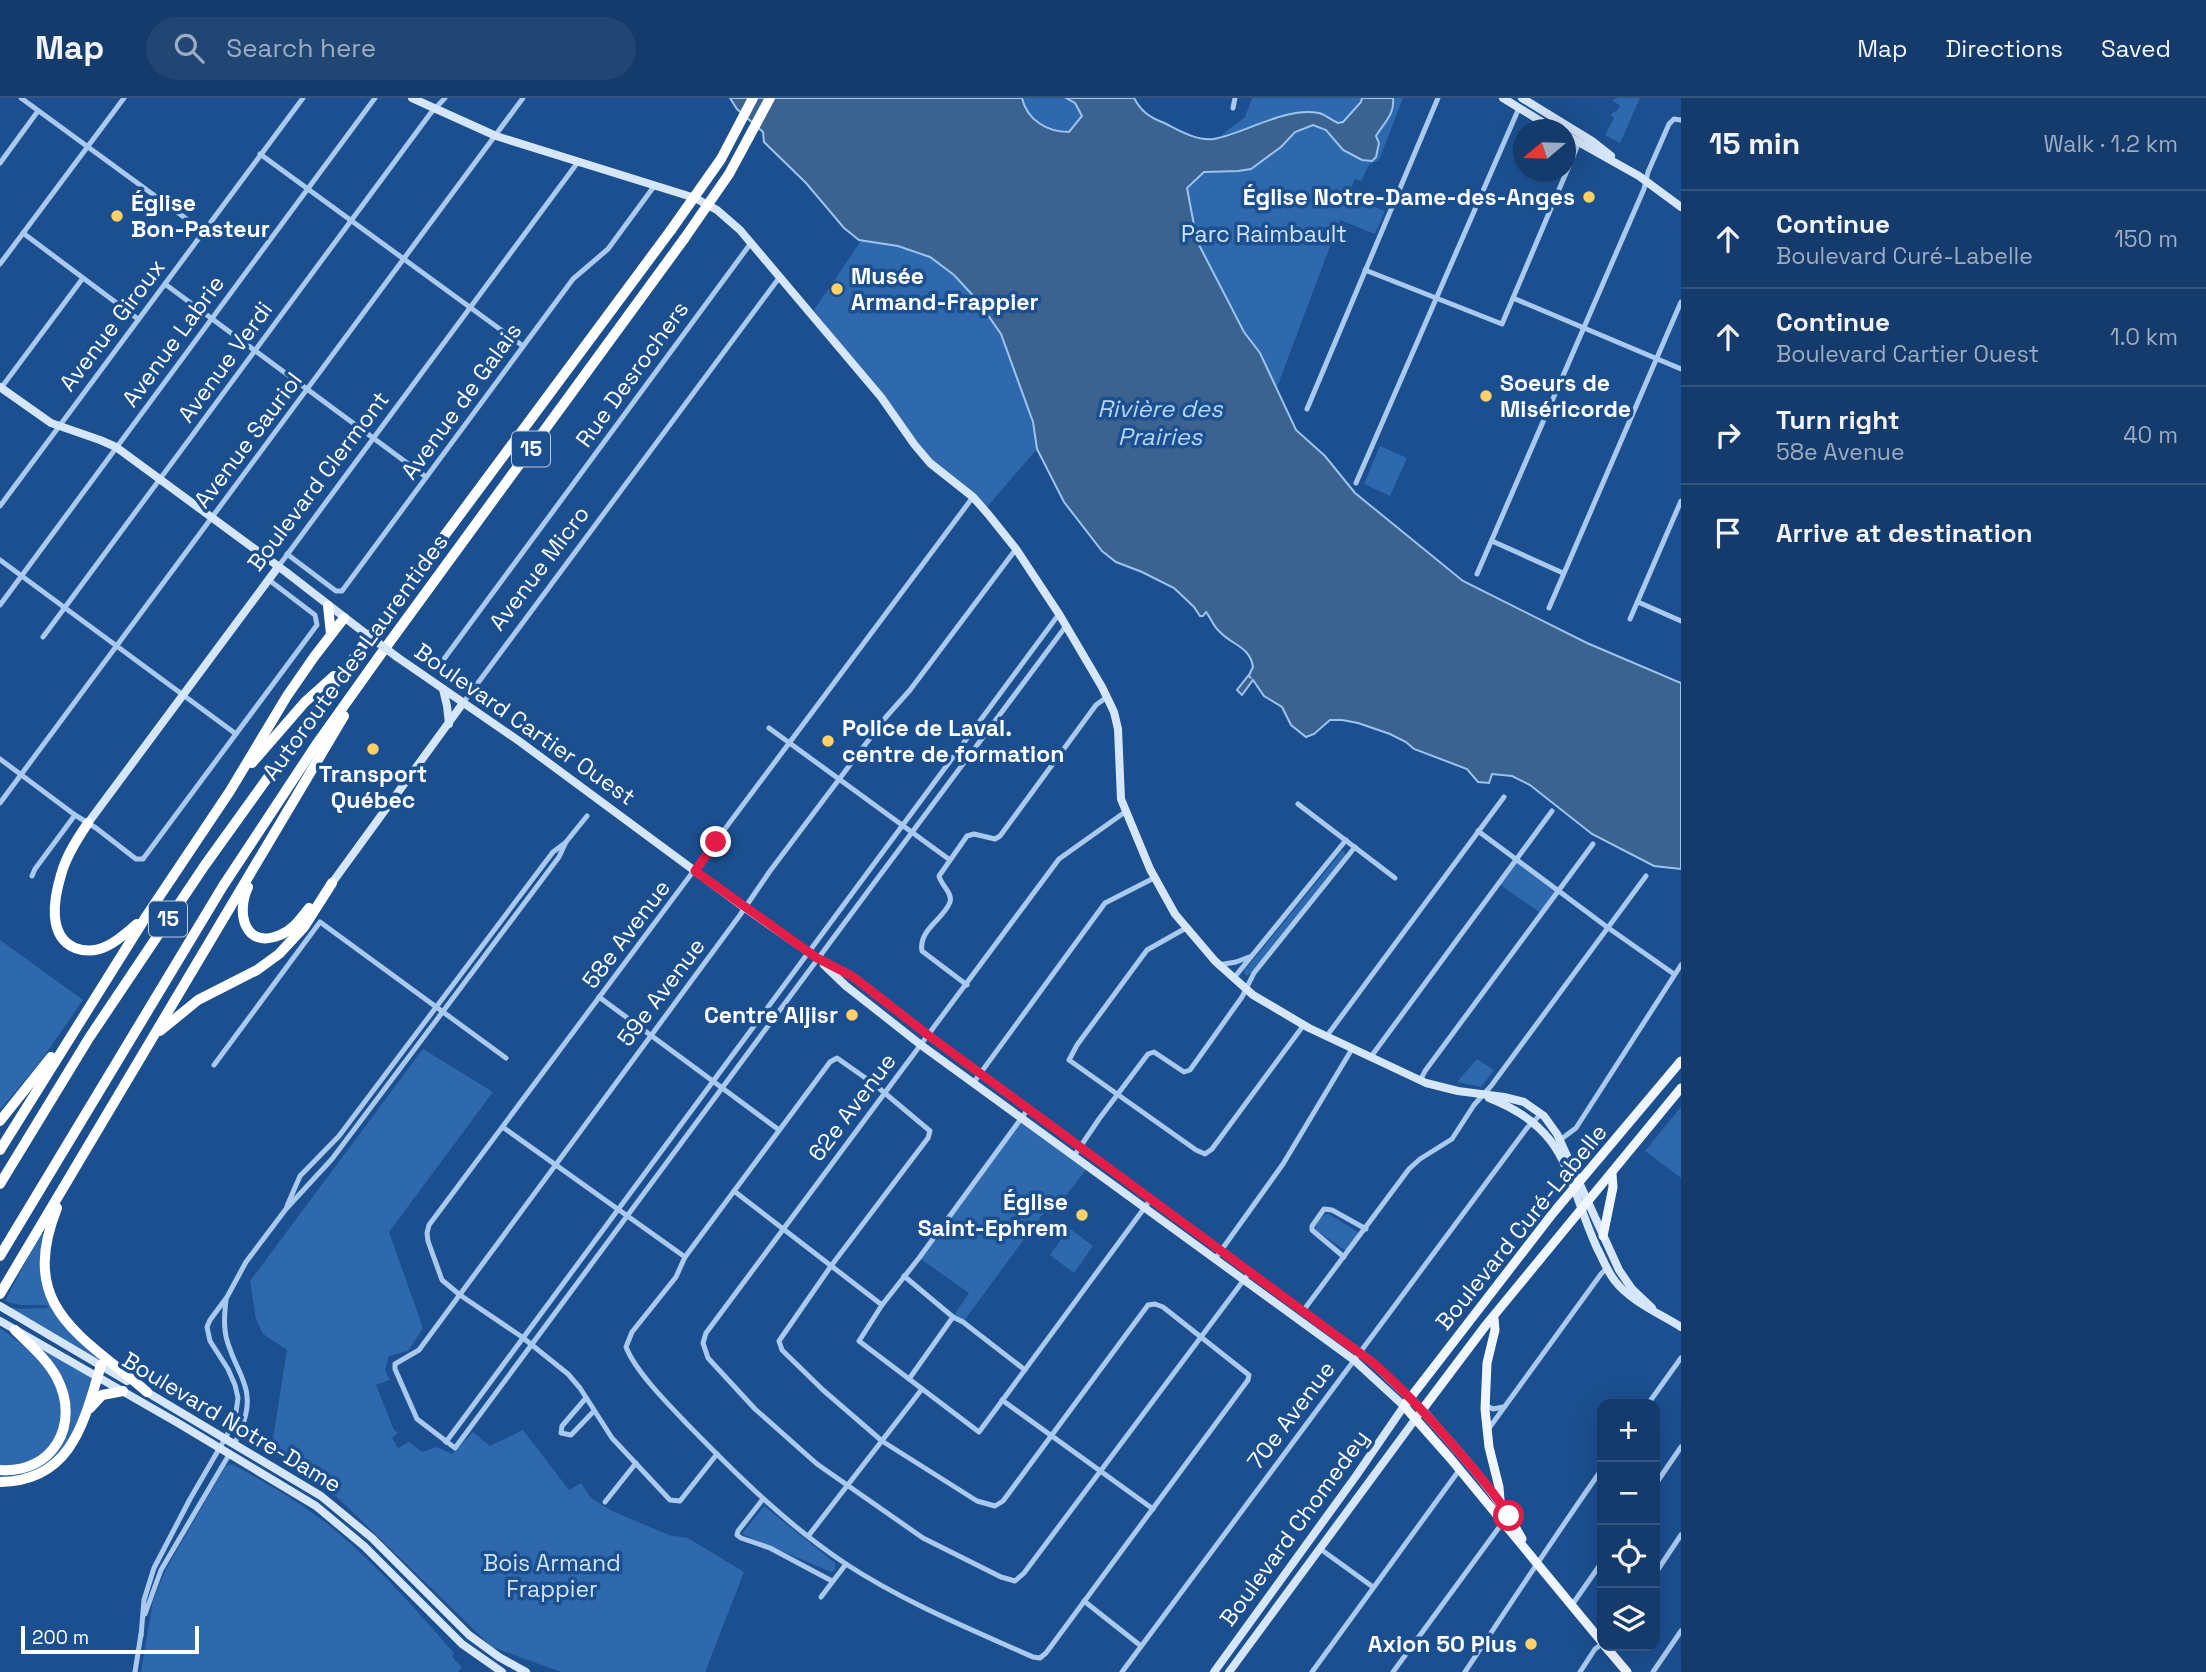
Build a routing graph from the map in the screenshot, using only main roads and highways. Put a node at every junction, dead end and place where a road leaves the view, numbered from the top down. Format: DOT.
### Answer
graph roads {
  1 [pos="753,98"];
  2 [pos="770,98"];
  3 [pos="328,606"];
  4 [pos="344,618"];
  5 [pos="331,634"];
  6 [pos="378,658"];
  7 [pos="349,663"];
  8 [pos="230,791"];
  9 [pos="88,823"];
  10 [pos="272,835"];
  11 [pos="147,915"];
  12 [pos="75,1028"];
  13 [pos="153,1036"];
  14 [pos="1681,1061"];
  15 [pos="1681,1088"];
  16 [pos="0,1121"];
  17 [pos="0,1150"];
  18 [pos="1612,1174"];
  19 [pos="70,1175"];
  20 [pos="0,1184"];
  21 [pos="1603,1236"];
  22 [pos="0,1256"];
  23 [pos="0,1294"];
  24 [pos="1494,1318"];
  25 [pos="15,1330"];
  26 [pos="99,1371"];
  27 [pos="123,1391"];
  28 [pos="147,1392"];
  29 [pos="88,1410"];
  30 [pos="0,1470"];
  31 [pos="0,1482"];
  32 [pos="1500,1502"];
  33 [pos="1506,1519"];
  34 [pos="1597,1637"];
  35 [pos="1609,1651"];
  36 [pos="1627,1672"];
  1 -- 7 [label="highway, Autoroute des Laurentides / 15, bridge"];
  2 -- 6 [label="highway, Autoroute des Laurentides / 15, bridge"];
  3 -- 5 [label="highway"];
  4 -- 5 [label="highway"];
  5 -- 8 [label="highway"];
  6 -- 10 [label="highway"];
  6 -- 22 [label="highway, Autoroute des Laurentides / 15"];
  7 -- 8 [label="highway"];
  7 -- 20 [label="highway, Autoroute des Laurentides / 15"];
  8 -- 11 [label="highway"];
  9 -- 11 [label="highway"];
  10 -- 13 [label="highway"];
  10 -- 13 [label="highway"];
  11 -- 12 [label="highway"];
  12 -- 16 [label="highway"];
  12 -- 17 [label="highway"];
  13 -- 19 [label="highway"];
  14 -- 33 [label="main road, Boulevard Curé-Labelle"];
  15 -- 18 [label="main road, Boulevard Curé-Labelle"];
  18 -- 21 [label="main road"];
  18 -- 24 [label="main road, Boulevard Curé-Labelle"];
  19 -- 23 [label="highway"];
  19 -- 28 [label="highway"];
  24 -- 32 [label="main road"];
  24 -- 32 [label="main road, Boulevard Curé-Labelle"];
  25 -- 30 [label="highway"];
  26 -- 29 [label="highway"];
  27 -- 29 [label="highway"];
  29 -- 31 [label="highway"];
  32 -- 33 [label="main road"];
  33 -- 34 [label="main road"];
  35 -- 36 [label="main road"];
}
